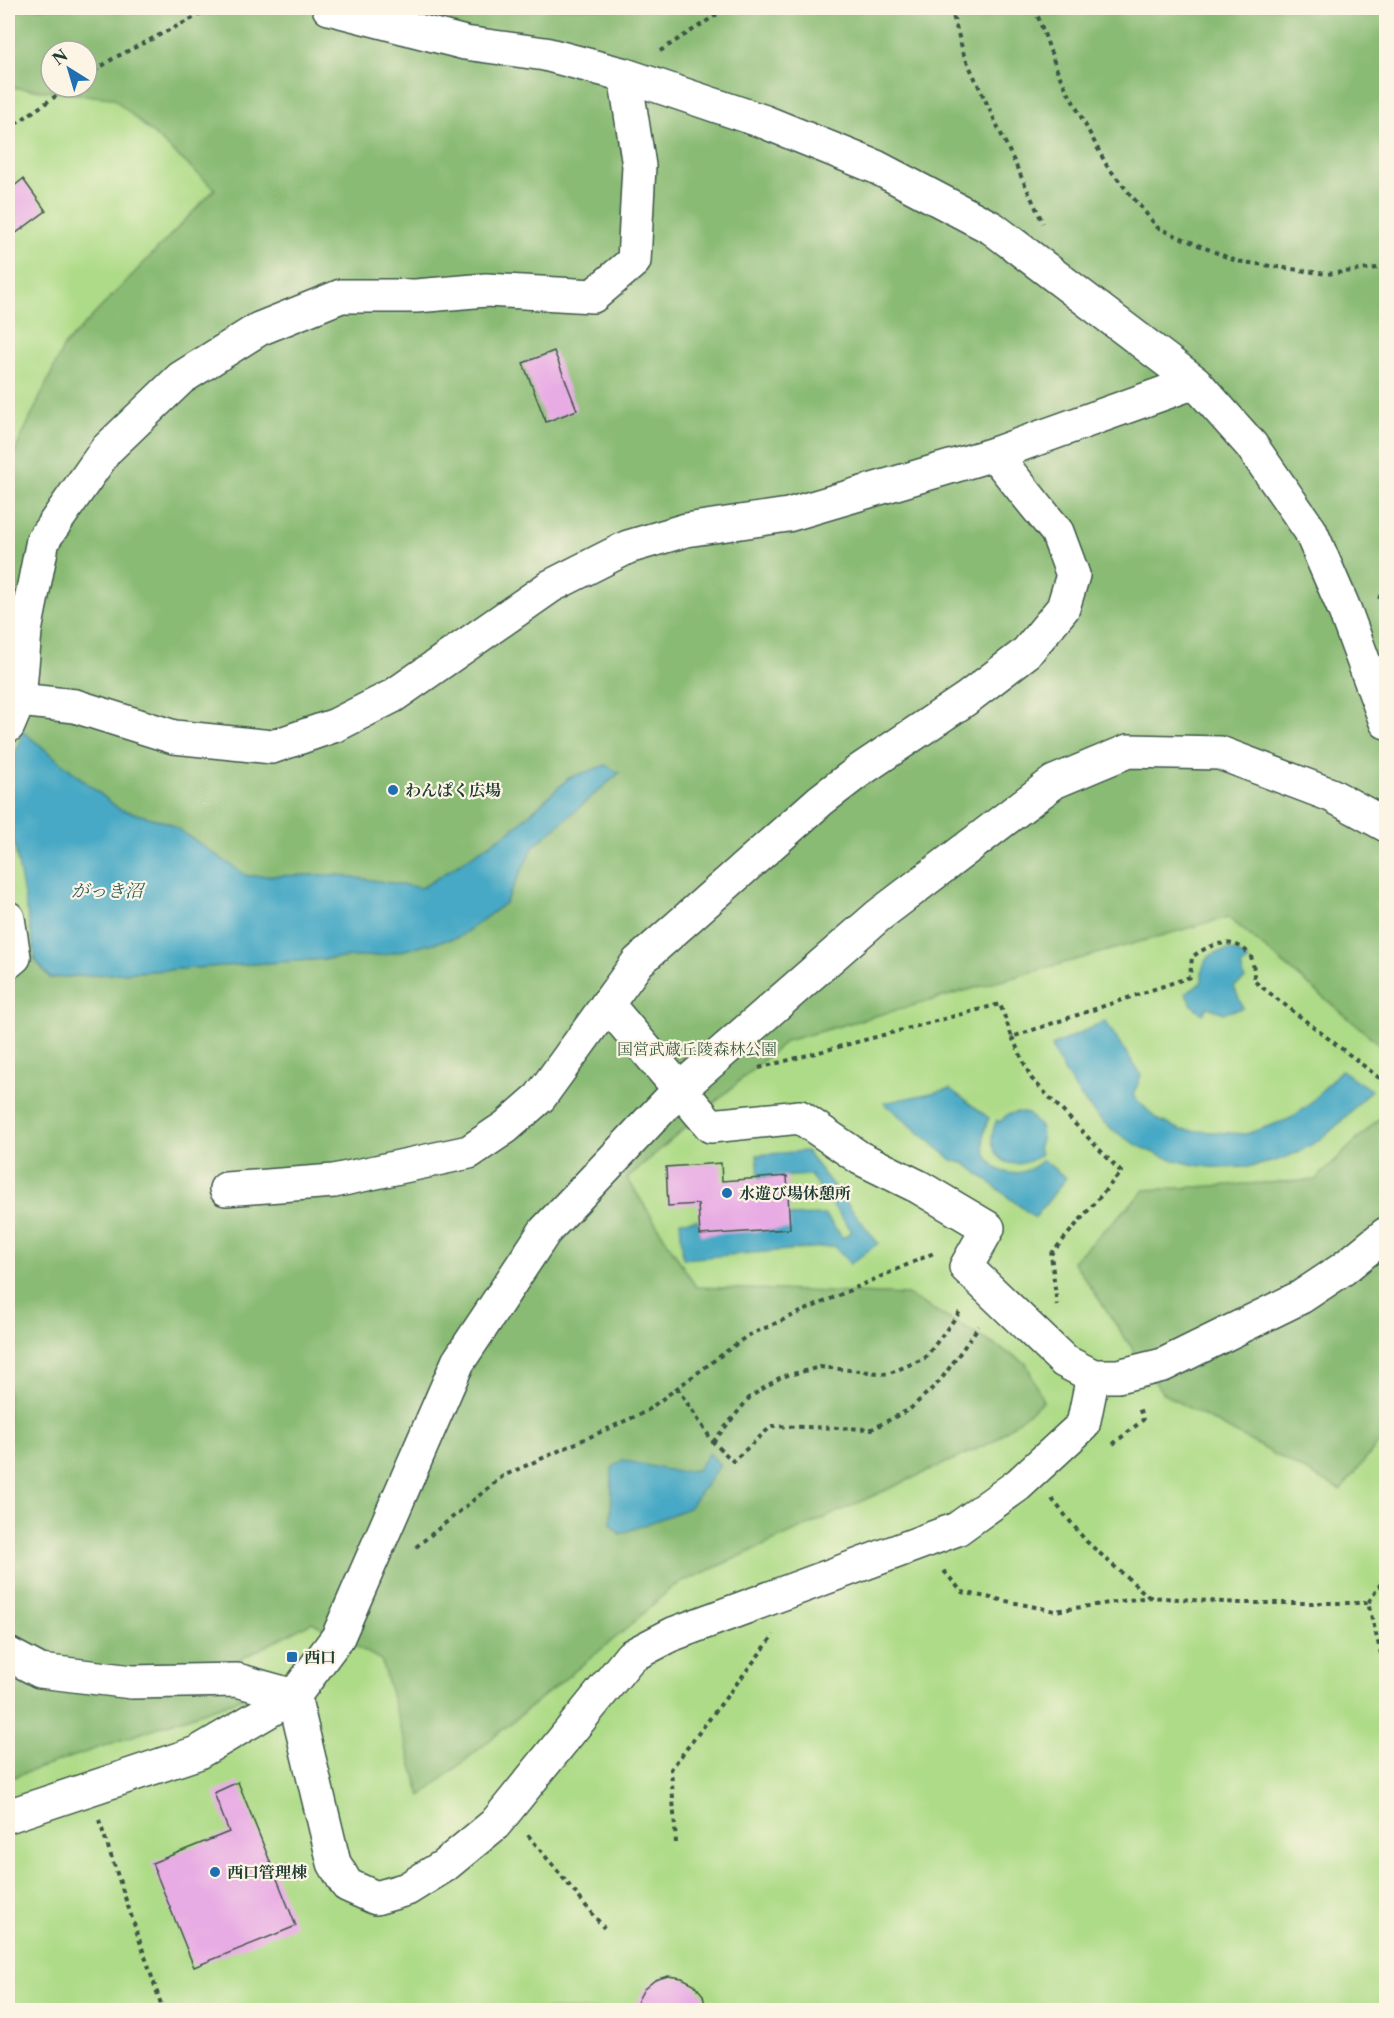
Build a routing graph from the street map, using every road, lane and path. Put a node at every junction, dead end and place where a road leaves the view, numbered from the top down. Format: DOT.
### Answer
graph roads {
  1 [pos="213,8"];
  2 [pos="329,8"];
  3 [pos="727,8"];
  4 [pos="951,8"];
  5 [pos="1035,8"];
  6 [pos="99,68"];
  7 [pos="625,75"];
  8 [pos="52,99"];
  9 [pos="8,129"];
  10 [pos="1045,227"];
  11 [pos="1386,267"];
  12 [pos="1195,382"];
  13 [pos="994,454"];
  14 [pos="13,713"];
  15 [pos="1386,722"];
  16 [pos="1386,825"];
  17 [pos="8,918"];
  18 [pos="8,962"];
  19 [pos="607,1004"];
  20 [pos="1012,1037"];
  21 [pos="749,1070"];
  22 [pos="1386,1083"];
  23 [pos="680,1089"];
  24 [pos="226,1189"];
  25 [pos="1386,1234"];
  26 [pos="982,1282"];
  27 [pos="1064,1361"];
  28 [pos="1093,1376"];
  29 [pos="677,1388"];
  30 [pos="713,1442"];
  31 [pos="1031,1473"];
  32 [pos="920,1543"];
  33 [pos="412,1550"];
  34 [pos="1386,1576"];
  35 [pos="1149,1597"];
  36 [pos="1368,1603"];
  37 [pos="779,1628"];
  38 [pos="8,1654"];
  39 [pos="1386,1673"];
  40 [pos="294,1696"];
  41 [pos="89,1790"];
  42 [pos="507,1809"];
  43 [pos="8,1816"];
  44 [pos="676,1843"];
  45 [pos="604,1928"];
  46 [pos="163,2010"];
  1 -- 6 [label="path"];
  2 -- 7 [label="street"];
  3 -- 7 [label="path"];
  4 -- 10 [label="path"];
  5 -- 11 [label="path"];
  7 -- 12 [label="street"];
  7 -- 14 [label="street"];
  8 -- 9 [label="path"];
  12 -- 13 [label="street"];
  12 -- 15 [label="street"];
  13 -- 14 [label="street"];
  13 -- 19 [label="street"];
  16 -- 23 [label="street"];
  17 -- 18 [label="street"];
  19 -- 23 [label="street"];
  19 -- 24 [label="street"];
  20 -- 21 [label="path"];
  20 -- 22 [label="path"];
  20 -- 27 [label="path"];
  23 -- 26 [label="street"];
  23 -- 40 [label="street"];
  25 -- 28 [label="street"];
  26 -- 27 [label="street"];
  26 -- 29 [label="path"];
  26 -- 30 [label="path"];
  26 -- 30 [label="path"];
  27 -- 28 [label="street"];
  28 -- 31 [label="street"];
  29 -- 30 [label="path"];
  29 -- 33 [label="path"];
  31 -- 32 [label="street"];
  31 -- 35 [label="path"];
  32 -- 35 [label="path"];
  32 -- 42 [label="street"];
  34 -- 36 [label="path"];
  35 -- 36 [label="path"];
  36 -- 39 [label="path"];
  37 -- 44 [label="path"];
  38 -- 40 [label="street"];
  40 -- 41 [label="street"];
  40 -- 42 [label="street"];
  41 -- 43 [label="street"];
  41 -- 46 [label="path"];
  42 -- 45 [label="path"];
}
